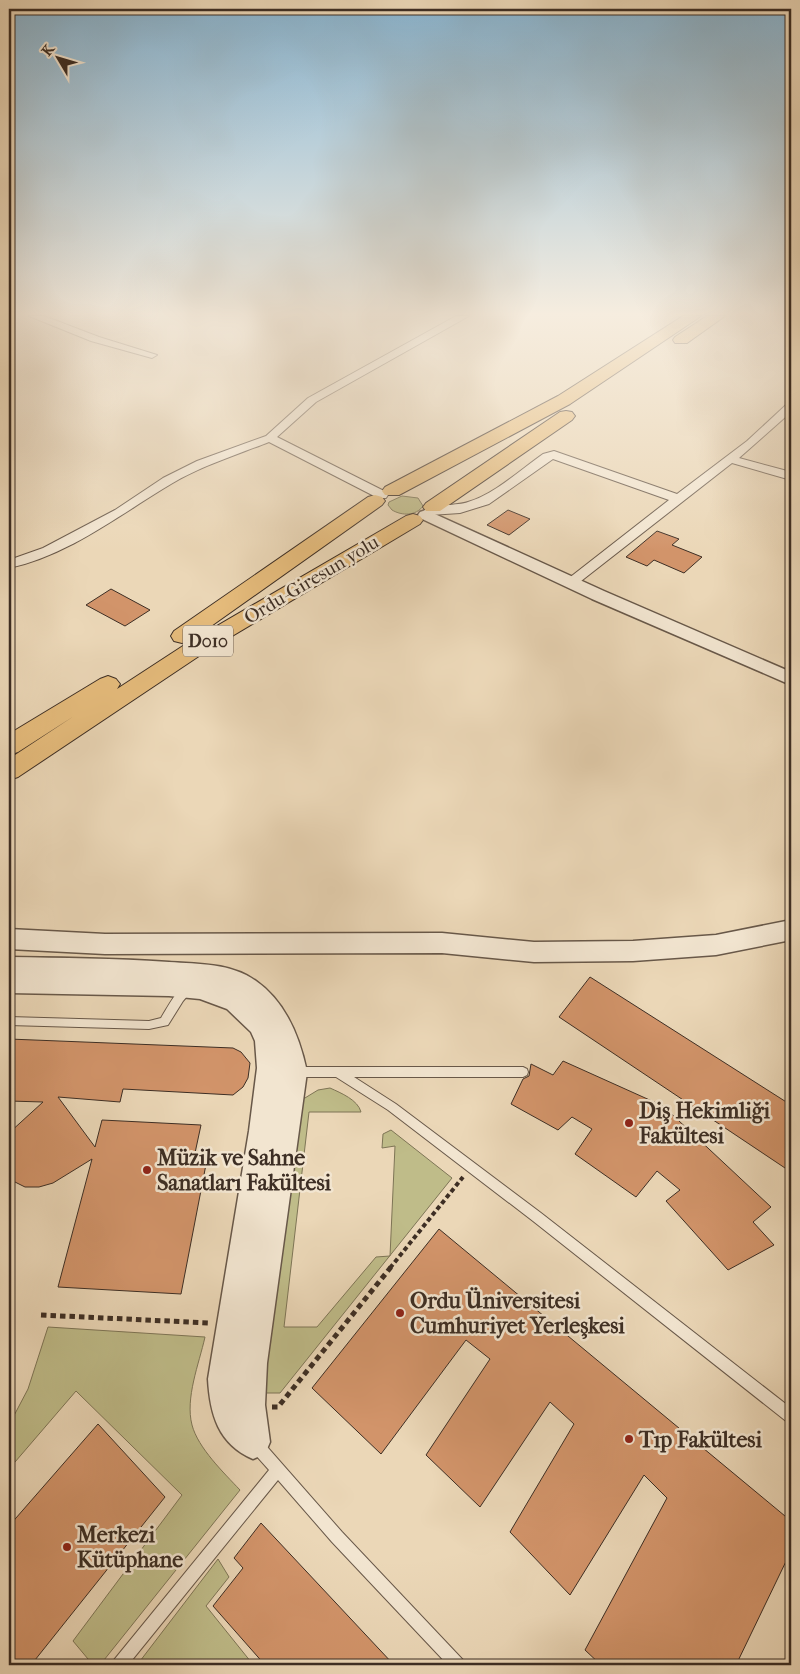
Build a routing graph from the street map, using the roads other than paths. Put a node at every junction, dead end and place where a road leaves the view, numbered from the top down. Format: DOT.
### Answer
graph roads {
  1 [pos="323,394"];
  2 [pos="573,394"];
  3 [pos="599,394"];
  4 [pos="791,406"];
  5 [pos="270,438"];
  6 [pos="730,459"];
  7 [pos="791,476"];
  8 [pos="383,495"];
  9 [pos="679,499"];
  10 [pos="425,513"];
  11 [pos="9,564"];
  12 [pos="571,582"];
  13 [pos="791,679"];
  14 [pos="9,746"];
  15 [pos="9,771"];
  16 [pos="791,930"];
  17 [pos="9,939"];
  18 [pos="9,967"];
  19 [pos="9,982"];
  20 [pos="190,987"];
  21 [pos="9,1021"];
  22 [pos="293,1072"];
  23 [pos="338,1072"];
  24 [pos="523,1072"];
  25 [pos="791,1416"];
  26 [pos="254,1442"];
  27 [pos="277,1470"];
  28 [pos="119,1665"];
  29 [pos="458,1665"];
  1 -- 5 [label="street"];
  2 -- 8 [label="highway, Ordu-Giresun yolu / D010"];
  3 -- 10 [label="highway, Ordu-Giresun yolu / D010"];
  4 -- 6 [label="street"];
  5 -- 8 [label="street"];
  5 -- 11 [label="street"];
  6 -- 7 [label="street"];
  6 -- 9 [label="street"];
  8 -- 10 [label="highway"];
  8 -- 10 [label="highway"];
  8 -- 14 [label="highway, Ordu-Giresun yolu / D010"];
  9 -- 10 [label="street"];
  9 -- 12 [label="street"];
  10 -- 12 [label="street"];
  10 -- 15 [label="highway, Ordu-Giresun yolu / D010"];
  12 -- 13 [label="street"];
  16 -- 17 [label="street"];
  18 -- 22 [label="street"];
  19 -- 20 [label="street"];
  20 -- 21 [label="lane"];
  20 -- 26 [label="street"];
  22 -- 23 [label="lane"];
  22 -- 26 [label="street"];
  23 -- 24 [label="lane"];
  23 -- 25 [label="lane"];
  26 -- 27 [label="lane"];
  27 -- 28 [label="lane"];
  27 -- 29 [label="lane"];
}
